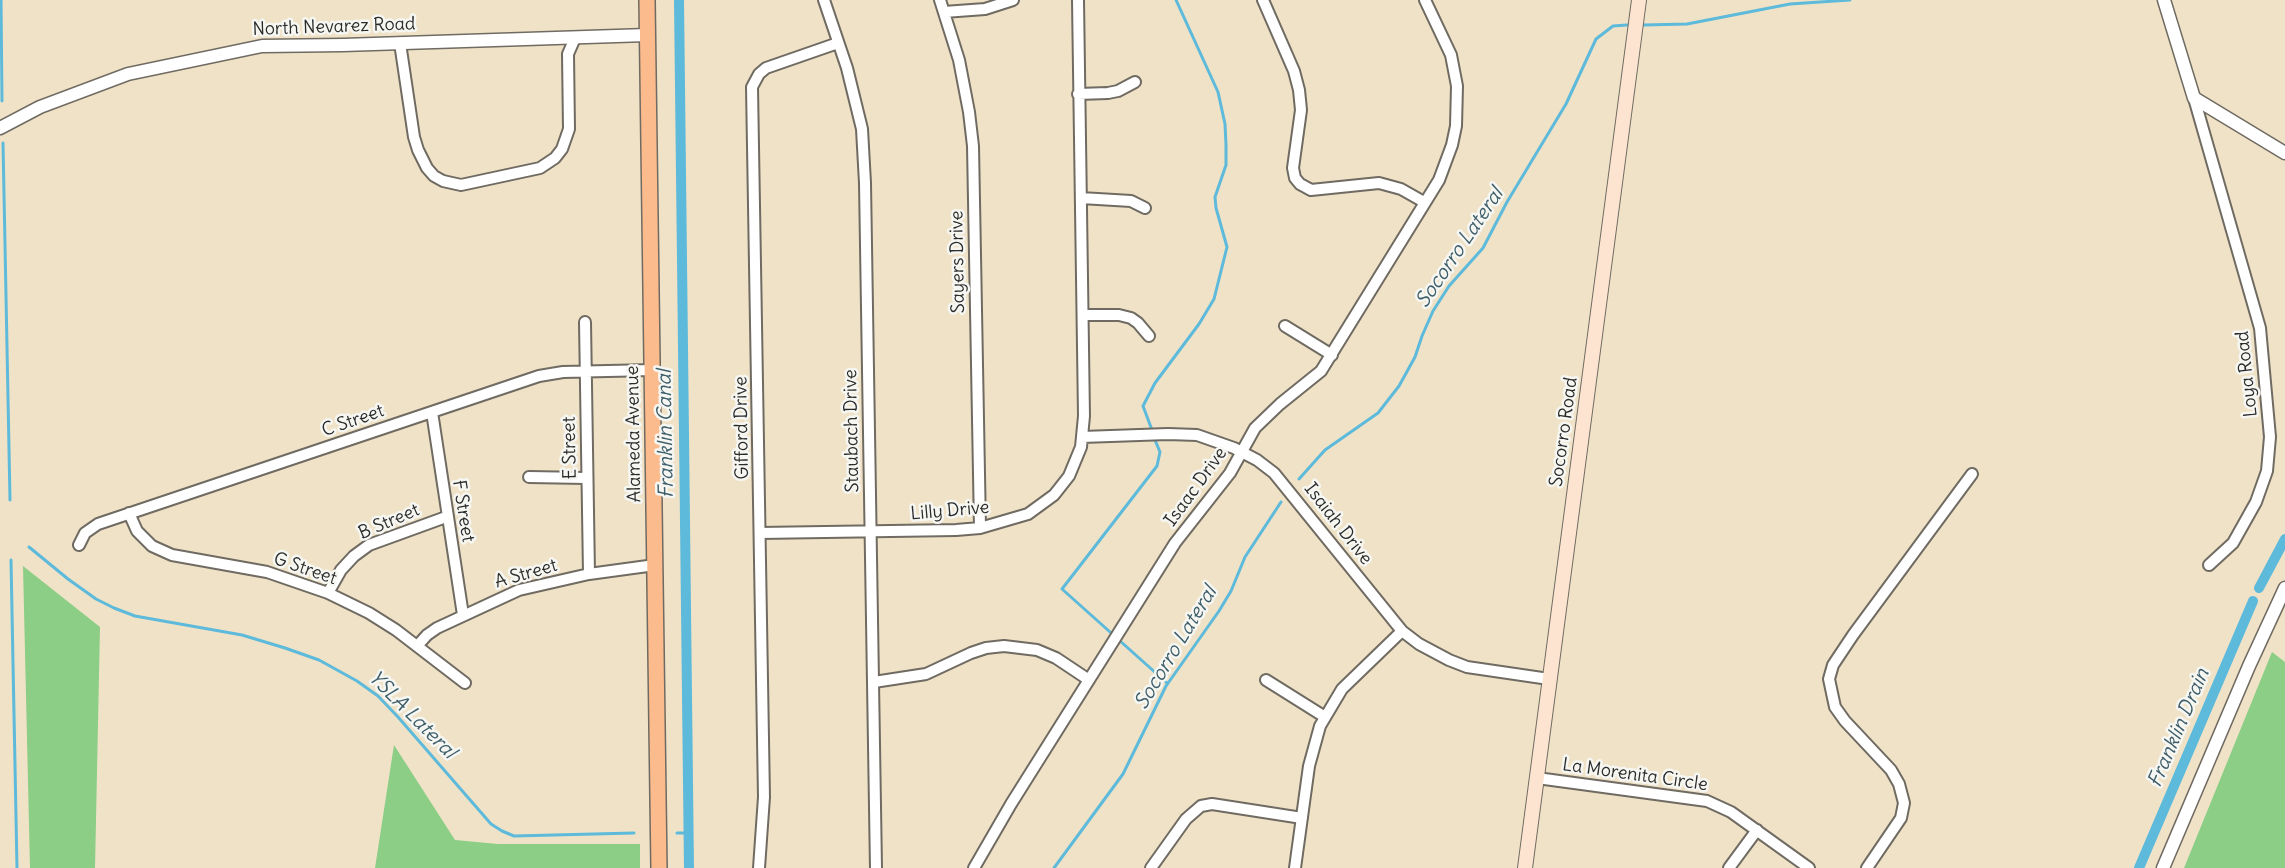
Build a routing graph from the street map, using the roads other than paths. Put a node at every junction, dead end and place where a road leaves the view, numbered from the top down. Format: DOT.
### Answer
graph roads {
  1 [pos="646,0"];
  2 [pos="824,0"];
  3 [pos="940,0"];
  4 [pos="1013,0"];
  5 [pos="1078,0"];
  6 [pos="1263,0"];
  7 [pos="1425,0"];
  8 [pos="1639,0"];
  9 [pos="2164,0"];
  10 [pos="944,12"];
  11 [pos="647,35"];
  12 [pos="574,38"];
  13 [pos="400,43"];
  14 [pos="838,43"];
  15 [pos="1135,82"];
  16 [pos="1078,94"];
  17 [pos="2194,98"];
  18 [pos="0,128"];
  19 [pos="2285,153"];
  20 [pos="1080,198"];
  21 [pos="1424,202"];
  22 [pos="1145,208"];
  23 [pos="1083,315"];
  24 [pos="585,322"];
  25 [pos="1285,326"];
  26 [pos="1149,336"];
  27 [pos="1332,355"];
  28 [pos="653,370"];
  29 [pos="585,372"];
  30 [pos="432,412"];
  31 [pos="1082,437"];
  32 [pos="1242,452"];
  33 [pos="1972,474"];
  34 [pos="529,477"];
  35 [pos="586,478"];
  36 [pos="129,513"];
  37 [pos="446,517"];
  38 [pos="980,528"];
  39 [pos="870,532"];
  40 [pos="760,533"];
  41 [pos="79,545"];
  42 [pos="655,565"];
  43 [pos="2209,565"];
  44 [pos="589,574"];
  45 [pos="2285,588"];
  46 [pos="328,593"];
  47 [pos="463,615"];
  48 [pos="1402,631"];
  49 [pos="418,645"];
  50 [pos="1550,679"];
  51 [pos="1089,680"];
  52 [pos="1266,680"];
  53 [pos="465,682"];
  54 [pos="874,682"];
  55 [pos="1325,717"];
  56 [pos="1537,778"];
  57 [pos="1302,818"];
  58 [pos="1757,830"];
  59 [pos="659,868"];
  60 [pos="759,868"];
  61 [pos="876,868"];
  62 [pos="974,868"];
  63 [pos="1151,868"];
  64 [pos="1295,868"];
  65 [pos="1525,868"];
  66 [pos="1730,868"];
  67 [pos="1809,868"];
  68 [pos="1867,868"];
  69 [pos="2163,868"];
  1 -- 11 [label="main road, Alameda Avenue"];
  2 -- 14 [label="street, Staubach Drive"];
  3 -- 10 [label="street, Sayers Drive"];
  4 -- 10 [label="street"];
  5 -- 16 [label="street, Lilly Drive"];
  6 -- 21 [label="street"];
  7 -- 21 [label="street, Isaac Drive"];
  8 -- 50 [label="main road, Socorro Road"];
  9 -- 17 [label="street"];
  10 -- 38 [label="street, Sayers Drive"];
  11 -- 12 [label="street, North Nevarez Road"];
  11 -- 28 [label="main road, Alameda Avenue"];
  12 -- 13 [label="street, North Nevarez Road"];
  12 -- 13 [label="street"];
  13 -- 18 [label="street, North Nevarez Road"];
  14 -- 39 [label="street, Staubach Drive"];
  14 -- 40 [label="street, Gifford Drive"];
  15 -- 16 [label="street"];
  16 -- 20 [label="street, Lilly Drive"];
  17 -- 19 [label="street"];
  17 -- 43 [label="street, Loya Road"];
  20 -- 22 [label="street"];
  20 -- 23 [label="street, Lilly Drive"];
  21 -- 27 [label="street, Isaac Drive"];
  23 -- 26 [label="street"];
  23 -- 31 [label="street, Lilly Drive"];
  24 -- 29 [label="street, E Street"];
  25 -- 27 [label="street"];
  27 -- 32 [label="street, Isaac Drive"];
  28 -- 29 [label="street, C Street"];
  28 -- 42 [label="main road, Alameda Avenue"];
  29 -- 30 [label="street, C Street"];
  29 -- 35 [label="street, E Street"];
  30 -- 36 [label="street, C Street"];
  30 -- 37 [label="street, F Street"];
  31 -- 32 [label="street, Isaiah Drive"];
  31 -- 38 [label="street, Lilly Drive"];
  32 -- 48 [label="street, Isaiah Drive"];
  32 -- 51 [label="street, Isaac Drive"];
  33 -- 68 [label="street"];
  34 -- 35 [label="street"];
  35 -- 44 [label="street, E Street"];
  36 -- 41 [label="street, C Street"];
  36 -- 46 [label="street, G Street"];
  37 -- 46 [label="street, B Street"];
  37 -- 47 [label="street, F Street"];
  38 -- 39 [label="street, Lilly Drive"];
  39 -- 40 [label="street, Lilly Drive"];
  39 -- 54 [label="street, Staubach Drive"];
  40 -- 60 [label="street, Gifford Drive"];
  42 -- 44 [label="street, A Street"];
  42 -- 59 [label="main road, Alameda Avenue"];
  44 -- 47 [label="street, A Street"];
  45 -- 69 [label="street"];
  46 -- 49 [label="street, G Street"];
  47 -- 49 [label="street, A Street"];
  48 -- 50 [label="street, Isaiah Drive"];
  48 -- 55 [label="street"];
  49 -- 53 [label="street, G Street"];
  50 -- 56 [label="main road, Socorro Road"];
  51 -- 54 [label="street"];
  51 -- 62 [label="street, Isaac Drive"];
  52 -- 55 [label="street"];
  54 -- 61 [label="street, Staubach Drive"];
  55 -- 57 [label="street"];
  56 -- 58 [label="street, La Morenita Circle"];
  56 -- 65 [label="main road, Socorro Road"];
  57 -- 63 [label="street"];
  57 -- 64 [label="street"];
  58 -- 66 [label="street"];
  58 -- 67 [label="street, La Morenita Circle"];
}
